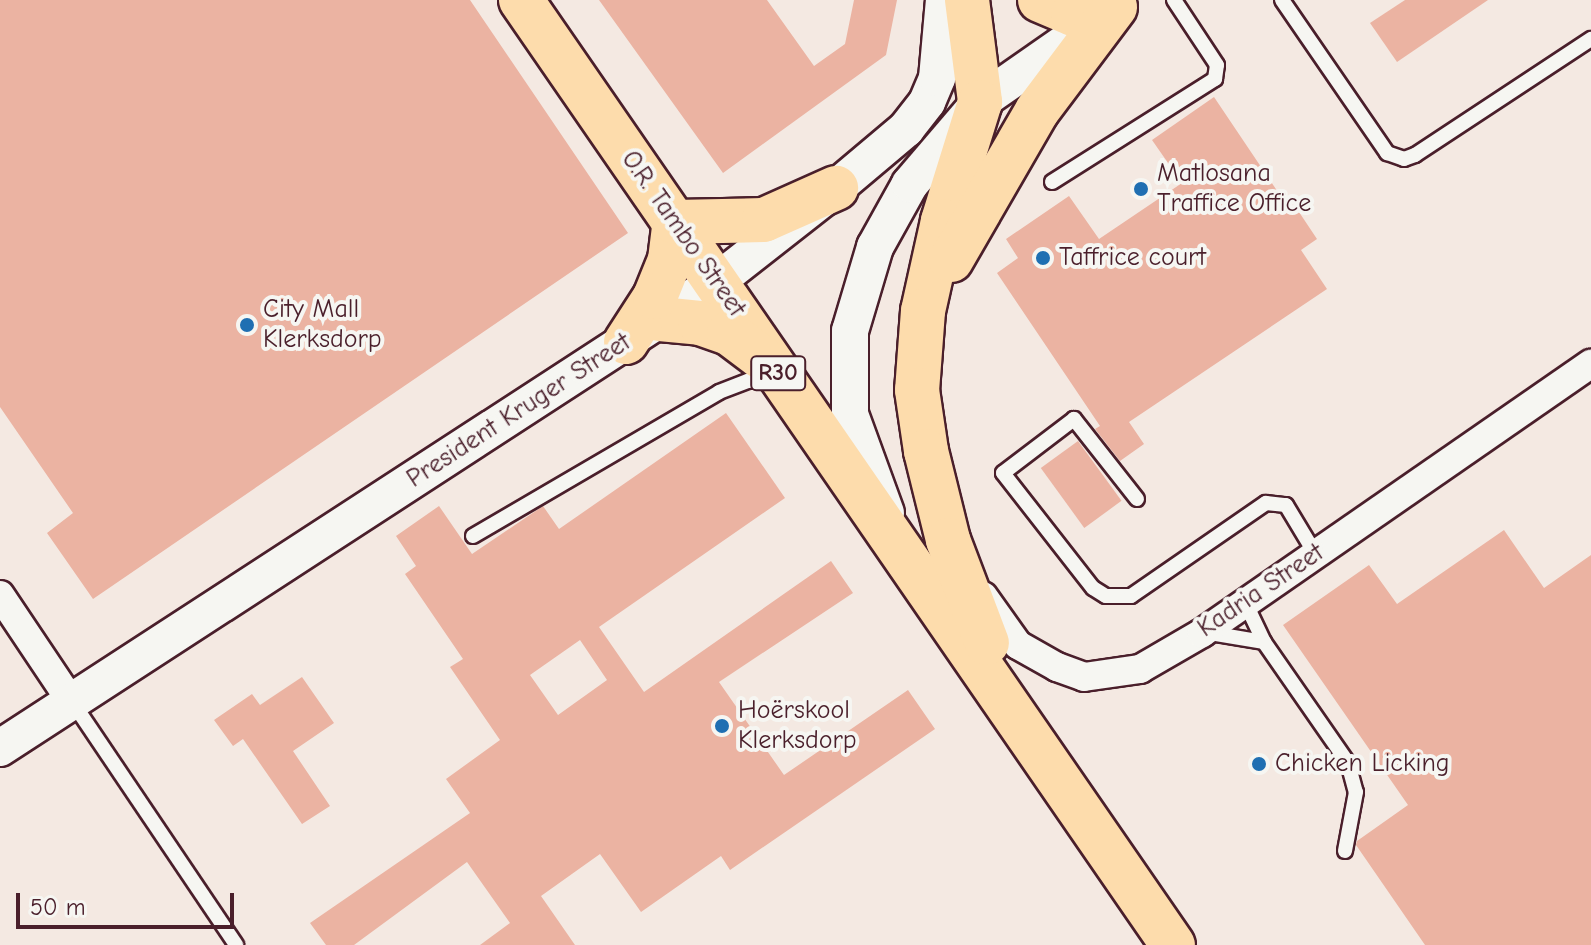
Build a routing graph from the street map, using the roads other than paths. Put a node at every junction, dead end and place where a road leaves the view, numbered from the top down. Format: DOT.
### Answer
graph roads {
  1 [pos="521,0"];
  2 [pos="944,0"];
  3 [pos="967,0"];
  4 [pos="1040,0"];
  5 [pos="1174,0"];
  6 [pos="1282,0"];
  7 [pos="1113,9"];
  8 [pos="1591,39"];
  9 [pos="980,102"];
  10 [pos="1052,182"];
  11 [pos="836,188"];
  12 [pos="675,222"];
  13 [pos="716,282"];
  14 [pos="923,311"];
  15 [pos="643,330"];
  16 [pos="1591,364"];
  17 [pos="779,373"];
  18 [pos="1137,499"];
  19 [pos="473,536"];
  20 [pos="948,540"];
  21 [pos="898,544"];
  22 [pos="1316,555"];
  23 [pos="0,595"];
  24 [pos="1245,602"];
  25 [pos="1202,633"];
  26 [pos="1264,642"];
  27 [pos="71,701"];
  28 [pos="1034,747"];
  29 [pos="0,748"];
  30 [pos="1345,851"];
  31 [pos="236,945"];
  32 [pos="1173,945"];
  1 -- 12 [label="main road, O.R. Tambo Street / R30"];
  2 -- 11 [label="street, President Kruger Street"];
  3 -- 9 [label="main road, R30"];
  4 -- 7 [label="main road"];
  5 -- 10 [label="lane"];
  6 -- 8 [label="lane"];
  7 -- 9 [label="street"];
  7 -- 14 [label="main road"];
  9 -- 14 [label="main road, O.R. Tambo Street / R30"];
  9 -- 21 [label="street"];
  11 -- 12 [label="main road"];
  11 -- 13 [label="street, President Kruger Street"];
  12 -- 13 [label="main road, O.R. Tambo Street / R30"];
  12 -- 15 [label="main road"];
  13 -- 15 [label="street, President Kruger Street"];
  13 -- 17 [label="main road, O.R. Tambo Street / R30"];
  14 -- 20 [label="main road, O.R. Tambo Street / R30"];
  15 -- 17 [label="main road"];
  15 -- 27 [label="street, President Kruger Street"];
  16 -- 22 [label="street, Kadria Street"];
  17 -- 19 [label="lane"];
  17 -- 21 [label="main road, O.R. Tambo Street / R30"];
  18 -- 22 [label="lane"];
  20 -- 25 [label="street, Kadria Street"];
  20 -- 28 [label="main road, O.R. Tambo Street / R30"];
  21 -- 28 [label="main road, O.R. Tambo Street / R30"];
  22 -- 24 [label="street, Kadria Street"];
  23 -- 27 [label="street"];
  24 -- 25 [label="street, Kadria Street"];
  24 -- 26 [label="lane"];
  25 -- 26 [label="lane"];
  26 -- 30 [label="lane"];
  27 -- 29 [label="street, President Kruger Street"];
  27 -- 31 [label="lane"];
  28 -- 32 [label="main road, O.R. Tambo Street / R30"];
}
